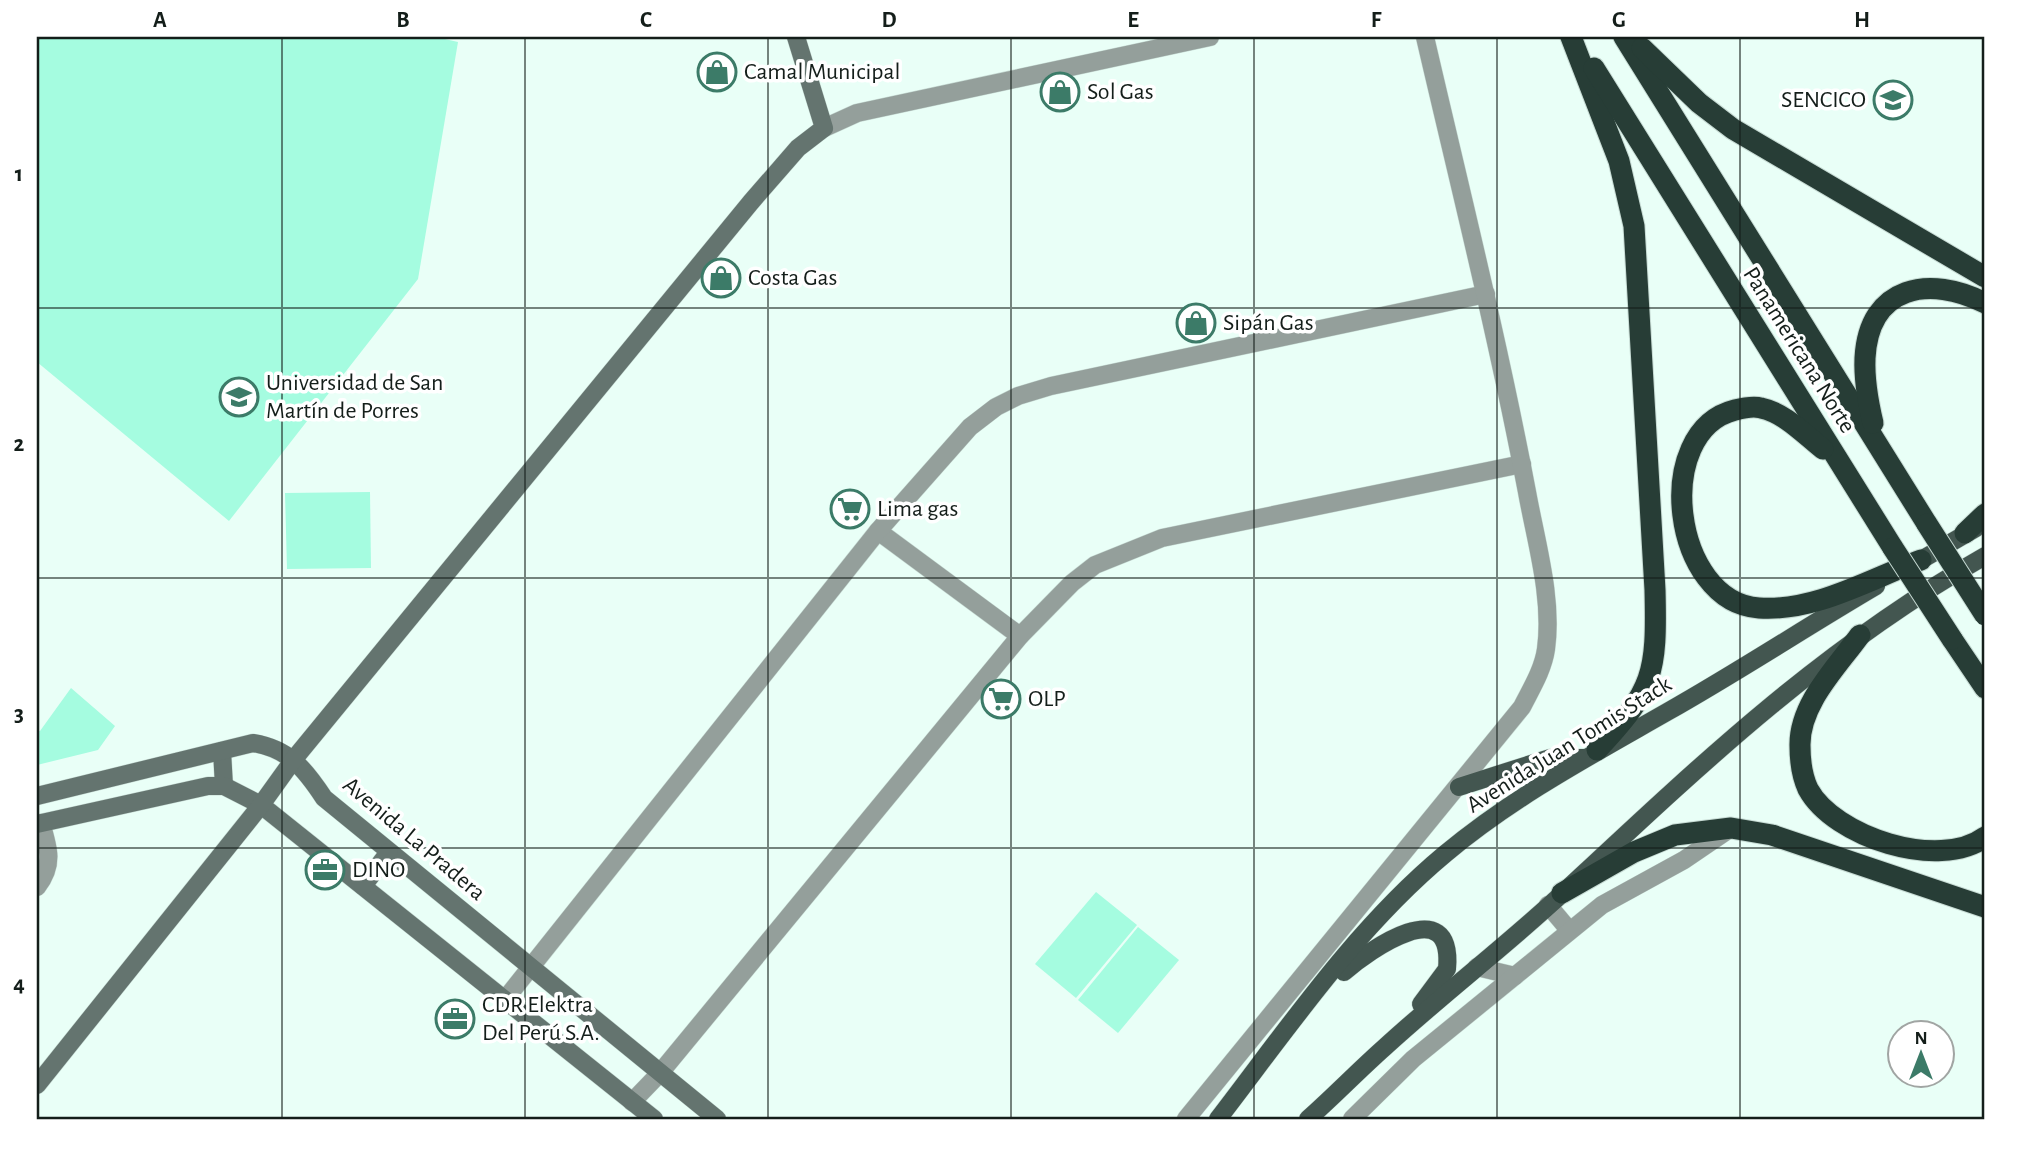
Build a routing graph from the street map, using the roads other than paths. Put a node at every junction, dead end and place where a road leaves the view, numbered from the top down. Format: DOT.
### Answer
graph roads {
  1 [pos="796,37"];
  2 [pos="1210,37"];
  3 [pos="1425,37"];
  4 [pos="1573,37"];
  5 [pos="1624,37"];
  6 [pos="1631,37"];
  7 [pos="824,128"];
  8 [pos="1985,277"];
  9 [pos="1486,294"];
  10 [pos="1985,303"];
  11 [pos="1876,439"];
  12 [pos="1838,461"];
  13 [pos="1522,464"];
  14 [pos="1985,514"];
  15 [pos="1985,524"];
  16 [pos="878,531"];
  17 [pos="1965,533"];
  18 [pos="1985,556"];
  19 [pos="1921,560"];
  20 [pos="1985,615"];
  21 [pos="1860,635"];
  22 [pos="1020,636"];
  23 [pos="1982,683"];
  24 [pos="1985,702"];
  25 [pos="222,751"];
  26 [pos="1591,754"];
  27 [pos="294,759"];
  28 [pos="224,786"];
  29 [pos="1459,787"];
  30 [pos="37,796"];
  31 [pos="261,805"];
  32 [pos="39,824"];
  33 [pos="1731,828"];
  34 [pos="1985,837"];
  35 [pos="389,852"];
  36 [pos="1634,852"];
  37 [pos="363,886"];
  38 [pos="37,887"];
  39 [pos="1631,887"];
  40 [pos="1555,899"];
  41 [pos="1985,907"];
  42 [pos="1569,930"];
  43 [pos="532,967"];
  44 [pos="1478,967"];
  45 [pos="1515,976"];
  46 [pos="503,1002"];
  47 [pos="1302,1009"];
  48 [pos="1385,1047"];
  49 [pos="660,1073"];
  50 [pos="37,1085"];
  51 [pos="632,1102"];
  52 [pos="654,1119"];
  53 [pos="717,1119"];
  54 [pos="1186,1119"];
  55 [pos="1218,1119"];
  56 [pos="1308,1119"];
  57 [pos="1352,1119"];
  1 -- 7 [label="street"];
  2 -- 7 [label="street"];
  3 -- 9 [label="street, Avenida Juan Tomis Stack"];
  4 -- 12 [label="highway, Panamericana Norte"];
  4 -- 26 [label="highway"];
  5 -- 11 [label="highway, Panamericana Norte"];
  6 -- 8 [label="highway"];
  7 -- 27 [label="street"];
  9 -- 13 [label="street, Avenida Juan Tomis Stack"];
  9 -- 16 [label="street"];
  10 -- 11 [label="highway"];
  11 -- 20 [label="highway, Panamericana Norte, bridge"];
  12 -- 19 [label="highway"];
  12 -- 23 [label="highway, Panamericana Norte, bridge"];
  13 -- 22 [label="street"];
  13 -- 29 [label="street, Avenida Juan Tomis Stack"];
  14 -- 17 [label="highway"];
  15 -- 17 [label="main road, Avenida Juan Tomis Stack"];
  16 -- 22 [label="street"];
  16 -- 43 [label="street"];
  17 -- 19 [label="main road, Avenida Juan Tomis Stack"];
  18 -- 21 [label="main road"];
  19 -- 26 [label="main road, Avenida Juan Tomis Stack"];
  21 -- 34 [label="highway"];
  21 -- 40 [label="main road"];
  22 -- 49 [label="street"];
  23 -- 24 [label="highway, Panamericana Norte"];
  25 -- 27 [label="street, Avenida La Pradera"];
  25 -- 28 [label="street"];
  25 -- 30 [label="street, Avenida La Pradera"];
  26 -- 29 [label="main road"];
  26 -- 47 [label="main road, Avenida Juan Tomis Stack"];
  27 -- 31 [label="street"];
  27 -- 35 [label="street, Avenida La Pradera"];
  28 -- 31 [label="street"];
  28 -- 32 [label="street"];
  29 -- 54 [label="street, Avenida Juan Tomis Stack"];
  31 -- 37 [label="street"];
  31 -- 50 [label="street"];
  32 -- 38 [label="street"];
  33 -- 36 [label="highway"];
  33 -- 39 [label="street"];
  33 -- 41 [label="highway"];
  35 -- 37 [label="street"];
  35 -- 43 [label="street, Avenida La Pradera"];
  36 -- 39 [label="street"];
  36 -- 40 [label="highway"];
  37 -- 46 [label="street"];
  39 -- 42 [label="street"];
  40 -- 42 [label="street"];
  40 -- 44 [label="main road"];
  42 -- 45 [label="street"];
  43 -- 46 [label="street"];
  43 -- 49 [label="street, Avenida La Pradera"];
  44 -- 45 [label="street"];
  44 -- 48 [label="main road"];
  45 -- 57 [label="street"];
  46 -- 51 [label="street"];
  47 -- 48 [label="main road"];
  47 -- 55 [label="main road, Avenida Juan Tomis Stack"];
  48 -- 56 [label="main road"];
  49 -- 51 [label="street"];
  49 -- 53 [label="street, Avenida La Pradera"];
  51 -- 52 [label="street"];
}
